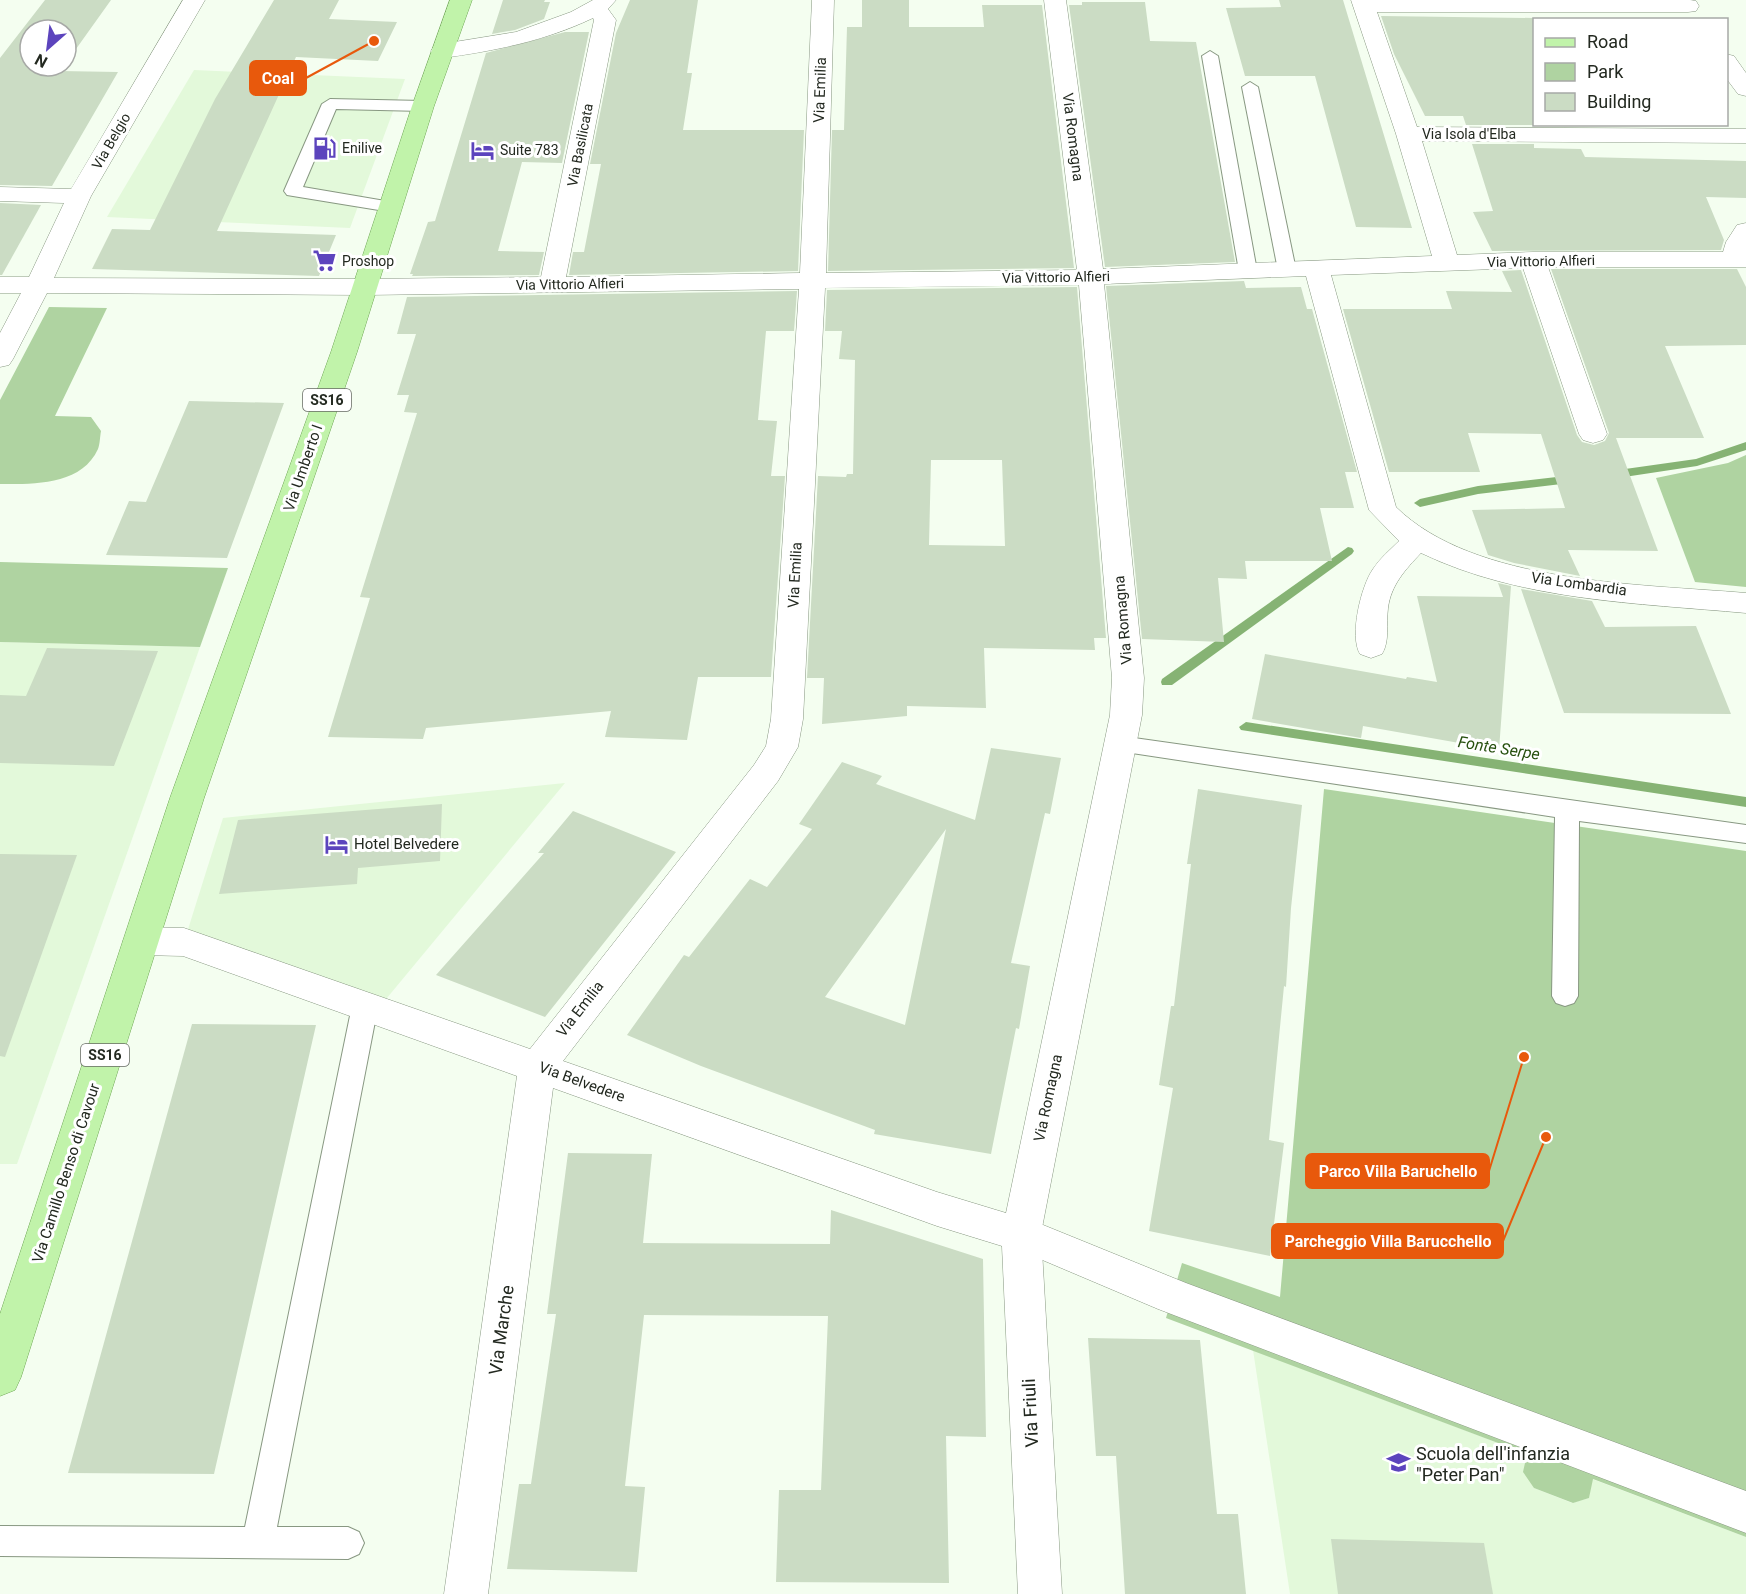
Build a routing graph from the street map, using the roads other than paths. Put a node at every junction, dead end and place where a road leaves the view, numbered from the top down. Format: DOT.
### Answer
graph roads {
  1 [pos="194,0"];
  2 [pos="460,0"];
  3 [pos="823,0"];
  4 [pos="1055,0"];
  5 [pos="1363,3"];
  6 [pos="601,4"];
  7 [pos="1690,9"];
  8 [pos="442,51"];
  9 [pos="1210,56"];
  10 [pos="1728,64"];
  11 [pos="1250,87"];
  12 [pos="1746,89"];
  13 [pos="423,106"];
  14 [pos="1408,134"];
  15 [pos="1746,136"];
  16 [pos="0,194"];
  17 [pos="79,196"];
  18 [pos="391,207"];
  19 [pos="1746,230"];
  20 [pos="1740,259"];
  21 [pos="1533,260"];
  22 [pos="1447,264"];
  23 [pos="1316,268"];
  24 [pos="1287,270"];
  25 [pos="1248,271"];
  26 [pos="1091,277"];
  27 [pos="812,281"];
  28 [pos="0,285"];
  29 [pos="552,285"];
  30 [pos="37,286"];
  31 [pos="365,287"];
  32 [pos="0,359"];
  33 [pos="1593,434"];
  34 [pos="1417,540"];
  35 [pos="1746,603"];
  36 [pos="1371,647"];
  37 [pos="1120,744"];
  38 [pos="188,798"];
  39 [pos="1568,810"];
  40 [pos="1746,834"];
  41 [pos="141,941"];
  42 [pos="1565,996"];
  43 [pos="365,1006"];
  44 [pos="537,1067"];
  45 [pos="1021,1233"];
  46 [pos="0,1377"];
  47 [pos="1746,1512"];
  48 [pos="0,1541"];
  49 [pos="258,1543"];
  50 [pos="348,1543"];
  51 [pos="466,1594"];
  52 [pos="1040,1594"];
  1 -- 17 [label="street, Via Belgio"];
  2 -- 8 [label="main road, Via Umberto I / SS16"];
  3 -- 27 [label="street, Via Emilia"];
  4 -- 26 [label="street, Via Romagna"];
  5 -- 7 [label="street"];
  5 -- 14 [label="street"];
  6 -- 8 [label="street"];
  6 -- 29 [label="street, Via Basilicata"];
  8 -- 13 [label="main road, Via Umberto I / SS16"];
  9 -- 25 [label="lane"];
  10 -- 12 [label="street"];
  11 -- 24 [label="lane"];
  13 -- 18 [label="main road, Via Umberto I / SS16"];
  13 -- 18 [label="lane"];
  14 -- 15 [label="street, Via Isola d'Elba"];
  14 -- 22 [label="street"];
  16 -- 17 [label="street"];
  17 -- 30 [label="street, Via Belgio"];
  18 -- 31 [label="main road, Via Umberto I / SS16"];
  19 -- 20 [label="street"];
  20 -- 21 [label="street, Via Vittorio Alfieri"];
  21 -- 22 [label="street, Via Vittorio Alfieri"];
  21 -- 33 [label="street"];
  22 -- 23 [label="street, Via Vittorio Alfieri"];
  23 -- 24 [label="street, Via Vittorio Alfieri"];
  23 -- 34 [label="street, Via Lombardia"];
  24 -- 25 [label="street, Via Vittorio Alfieri"];
  25 -- 26 [label="street, Via Vittorio Alfieri"];
  26 -- 27 [label="street, Via Vittorio Alfieri"];
  26 -- 37 [label="street, Via Romagna"];
  27 -- 29 [label="street, Via Vittorio Alfieri"];
  27 -- 44 [label="street, Via Emilia"];
  28 -- 30 [label="street, Via Vittorio Alfieri"];
  29 -- 31 [label="street, Via Vittorio Alfieri"];
  30 -- 31 [label="street, Via Vittorio Alfieri"];
  30 -- 32 [label="street, Via Belgio"];
  31 -- 38 [label="main road, Via Umberto I / SS16"];
  34 -- 35 [label="street, Via Lombardia"];
  34 -- 36 [label="street"];
  37 -- 39 [label="lane"];
  37 -- 45 [label="street, Via Romagna"];
  38 -- 41 [label="main road, Via Camillo Benso di Cavour / SS16"];
  39 -- 40 [label="lane"];
  39 -- 42 [label="lane"];
  41 -- 43 [label="street, Via Belvedere"];
  41 -- 46 [label="main road, Via Camillo Benso di Cavour / SS16"];
  43 -- 44 [label="street, Via Belvedere"];
  43 -- 49 [label="lane"];
  44 -- 45 [label="street, Via Belvedere"];
  44 -- 51 [label="street, Via Marche"];
  45 -- 47 [label="street, Via Belvedere"];
  45 -- 52 [label="street, Via Friuli"];
  48 -- 49 [label="lane"];
  49 -- 50 [label="lane"];
}
